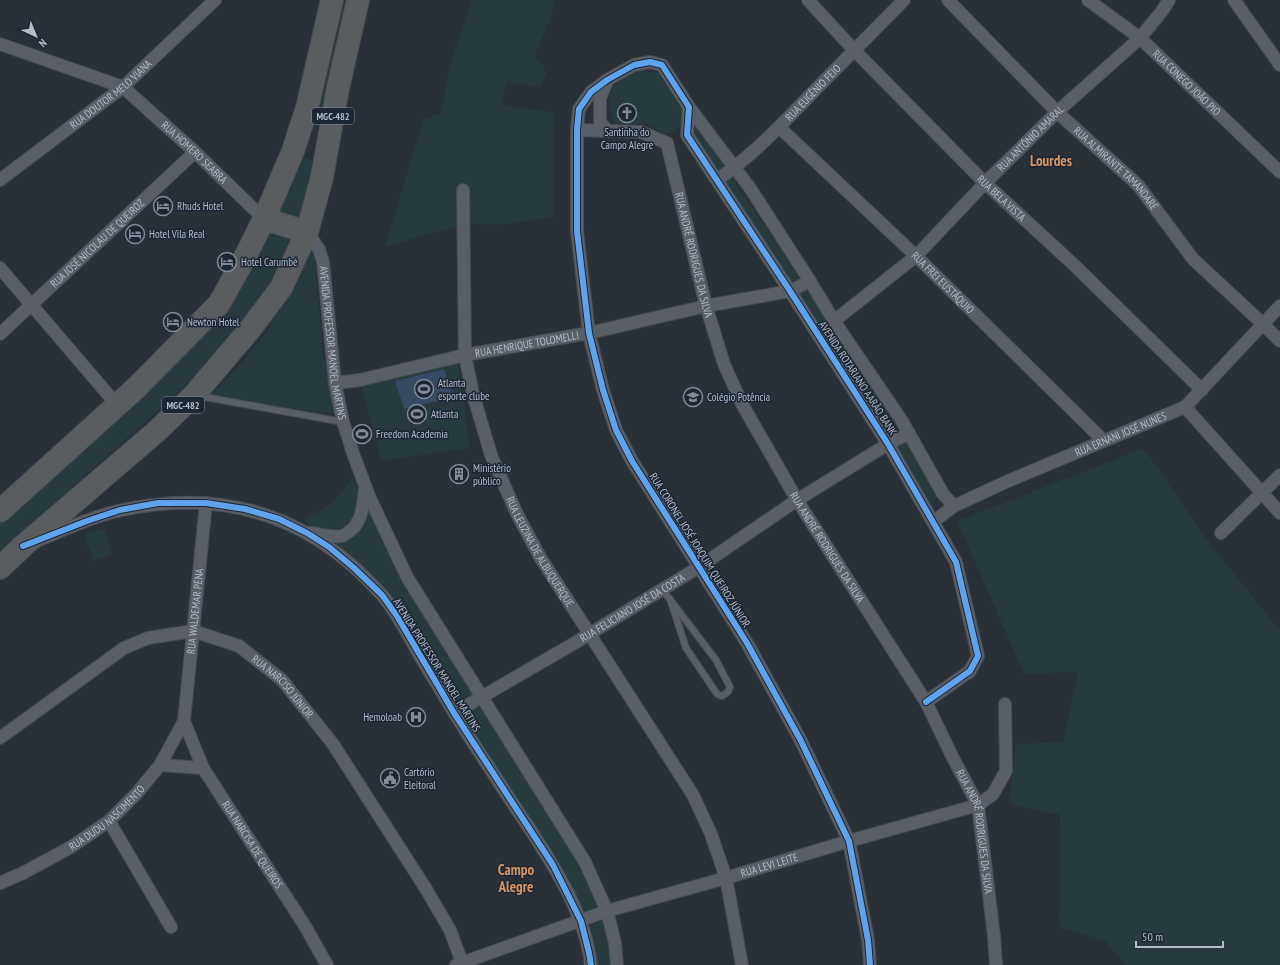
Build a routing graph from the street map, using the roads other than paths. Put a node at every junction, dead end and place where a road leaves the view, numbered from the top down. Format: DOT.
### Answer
graph roads {
  1 [pos="215,0"];
  2 [pos="332,0"];
  3 [pos="358,0"];
  4 [pos="808,0"];
  5 [pos="904,0"];
  6 [pos="948,0"];
  7 [pos="1088,0"];
  8 [pos="1169,0"];
  9 [pos="1234,0"];
  10 [pos="1140,38"];
  11 [pos="0,44"];
  12 [pos="854,50"];
  13 [pos="1280,65"];
  14 [pos="607,80"];
  15 [pos="123,87"];
  16 [pos="689,107"];
  17 [pos="307,108"];
  18 [pos="1057,112"];
  19 [pos="333,114"];
  20 [pos="779,127"];
  21 [pos="577,130"];
  22 [pos="607,130"];
  23 [pos="687,136"];
  24 [pos="667,143"];
  25 [pos="293,151"];
  26 [pos="195,152"];
  27 [pos="325,156"];
  28 [pos="735,167"];
  29 [pos="1280,172"];
  30 [pos="0,180"];
  31 [pos="717,180"];
  32 [pos="985,183"];
  33 [pos="463,190"];
  34 [pos="264,219"];
  35 [pos="307,232"];
  36 [pos="916,256"];
  37 [pos="0,268"];
  38 [pos="810,281"];
  39 [pos="790,290"];
  40 [pos="32,304"];
  41 [pos="706,306"];
  42 [pos="1280,306"];
  43 [pos="834,321"];
  44 [pos="1263,324"];
  45 [pos="589,333"];
  46 [pos="0,334"];
  47 [pos="1280,341"];
  48 [pos="465,355"];
  49 [pos="335,383"];
  50 [pos="1202,390"];
  51 [pos="194,395"];
  52 [pos="117,405"];
  53 [pos="1185,407"];
  54 [pos="343,422"];
  55 [pos="909,433"];
  56 [pos="1104,441"];
  57 [pos="888,444"];
  58 [pos="1280,475"];
  59 [pos="366,488"];
  60 [pos="1262,493"];
  61 [pos="797,500"];
  62 [pos="206,503"];
  63 [pos="954,506"];
  64 [pos="0,511"];
  65 [pos="1280,513"];
  66 [pos="933,522"];
  67 [pos="307,532"];
  68 [pos="1221,533"];
  69 [pos="23,546"];
  70 [pos="699,567"];
  71 [pos="0,568"];
  72 [pos="662,589"];
  73 [pos="671,602"];
  74 [pos="193,632"];
  75 [pos="589,633"];
  76 [pos="482,697"];
  77 [pos="926,702"];
  78 [pos="1006,704"];
  79 [pos="454,713"];
  80 [pos="184,720"];
  81 [pos="0,738"];
  82 [pos="160,765"];
  83 [pos="203,768"];
  84 [pos="978,805"];
  85 [pos="109,821"];
  86 [pos="849,840"];
  87 [pos="726,878"];
  88 [pos="0,884"];
  89 [pos="607,912"];
  90 [pos="581,920"];
  91 [pos="171,927"];
  92 [pos="460,964"];
  93 [pos="327,965"];
  94 [pos="590,965"];
  95 [pos="617,965"];
  96 [pos="742,965"];
  97 [pos="870,965"];
  98 [pos="996,965"];
  1 -- 15 [label="street, RUA DOUTOR MELO VIANA"];
  2 -- 17 [label="highway, MGC-482"];
  3 -- 19 [label="highway, MGC-482"];
  4 -- 12 [label="street, RUA BELA VISTA"];
  5 -- 12 [label="street, RUA EUGÊNIO FEIO"];
  6 -- 18 [label="street, RUA ALMIRANTE TAMANDARÉ"];
  7 -- 10 [label="street, RUA CONEGO JOÃO PIO"];
  8 -- 10 [label="street, RUA ANTÔNIO AMARAL"];
  9 -- 13 [label="street"];
  10 -- 18 [label="street, RUA ANTÔNIO AMARAL"];
  10 -- 29 [label="street, RUA CONEGO JOÃO PIO"];
  11 -- 15 [label="street"];
  12 -- 20 [label="street, RUA EUGÊNIO FEIO"];
  12 -- 32 [label="street, RUA BELA VISTA"];
  14 -- 16 [label="street, AVENIDA ROTARIANO AARÃO BANK"];
  14 -- 21 [label="street, RUA CORONEL JOSÉ JOAQUIM QUEIROZ JÚNIOR"];
  14 -- 22 [label="street"];
  15 -- 26 [label="street, RUA HOMERO SEABRA"];
  15 -- 30 [label="street, RUA DOUTOR MELO VIANA"];
  16 -- 23 [label="street"];
  16 -- 28 [label="street, AVENIDA ROTARIANO AARÃO BANK"];
  17 -- 19 [label="highway"];
  17 -- 25 [label="highway, MGC-482"];
  18 -- 32 [label="street, RUA ANTÔNIO AMARAL"];
  18 -- 44 [label="street, RUA ALMIRANTE TAMANDARÉ"];
  19 -- 27 [label="highway, MGC-482"];
  20 -- 28 [label="street, RUA EUGÊNIO FEIO"];
  20 -- 36 [label="street, RUA FREI EUSTÁQUIO"];
  21 -- 22 [label="street"];
  21 -- 45 [label="street, RUA CORONEL JOSÉ JOAQUIM QUEIROZ JÚNIOR"];
  22 -- 24 [label="street"];
  23 -- 24 [label="street"];
  23 -- 31 [label="street, AVENIDA ROTARIANO AARÃO BANK"];
  24 -- 41 [label="street, RUA ANDRÉ RODRIGUES DA SILVA"];
  25 -- 27 [label="highway"];
  25 -- 34 [label="highway, MGC-482"];
  26 -- 34 [label="street, RUA HOMERO SEABRA"];
  26 -- 40 [label="street, RUA JOSÉ NICOLAU DE QUEIROZ"];
  27 -- 35 [label="highway, MGC-482"];
  28 -- 31 [label="street, RUA EUGÊNIO FEIO"];
  28 -- 38 [label="street, AVENIDA ROTARIANO AARÃO BANK"];
  31 -- 39 [label="street, AVENIDA ROTARIANO AARÃO BANK"];
  32 -- 36 [label="street, RUA ANTÔNIO AMARAL"];
  32 -- 50 [label="street, RUA BELA VISTA"];
  33 -- 48 [label="street, RUA LEUZINA DE ALBUQUERQUE"];
  34 -- 35 [label="highway"];
  34 -- 52 [label="highway, MGC-482"];
  35 -- 49 [label="street, AVENIDA PROFESSOR MANOEL MARTINS"];
  35 -- 51 [label="highway, MGC-482"];
  36 -- 43 [label="street, RUA ANTÔNIO AMARAL"];
  36 -- 56 [label="street, RUA FREI EUSTÁQUIO"];
  37 -- 40 [label="street"];
  38 -- 39 [label="street, RUA HENRIQUE TOLOMELLI"];
  38 -- 43 [label="street, AVENIDA ROTARIANO AARÃO BANK"];
  39 -- 41 [label="street, RUA HENRIQUE TOLOMELLI"];
  39 -- 57 [label="street, AVENIDA ROTARIANO AARÃO BANK"];
  40 -- 46 [label="street, RUA JOSÉ NICOLAU DE QUEIROZ"];
  40 -- 52 [label="street"];
  41 -- 45 [label="street, RUA HENRIQUE TOLOMELLI"];
  41 -- 61 [label="street, RUA ANDRÉ RODRIGUES DA SILVA"];
  42 -- 44 [label="street, RUA ERNANI JOSÉ NUNES"];
  43 -- 55 [label="street, AVENIDA ROTARIANO AARÃO BANK"];
  44 -- 47 [label="street, RUA ALMIRANTE TAMANDARÉ"];
  44 -- 50 [label="street, RUA ERNANI JOSÉ NUNES"];
  45 -- 48 [label="street, RUA HENRIQUE TOLOMELLI"];
  45 -- 70 [label="street, RUA CORONEL JOSÉ JOAQUIM QUEIROZ JÚNIOR"];
  48 -- 49 [label="street, RUA HENRIQUE TOLOMELLI"];
  48 -- 75 [label="street, RUA LEUZINA DE ALBUQUERQUE"];
  49 -- 54 [label="street, AVENIDA PROFESSOR MANOEL MARTINS"];
  50 -- 53 [label="street, RUA ERNANI JOSÉ NUNES"];
  51 -- 54 [label="lane"];
  51 -- 69 [label="highway, MGC-482"];
  52 -- 64 [label="highway, MGC-482"];
  53 -- 56 [label="street, RUA ERNANI JOSÉ NUNES"];
  53 -- 60 [label="street"];
  54 -- 59 [label="street, AVENIDA PROFESSOR MANOEL MARTINS"];
  55 -- 57 [label="street, RUA FELICIANO JOSÉ DA COSTA"];
  55 -- 63 [label="street, AVENIDA ROTARIANO AARÃO BANK"];
  56 -- 63 [label="street, RUA ERNANI JOSÉ NUNES"];
  57 -- 61 [label="street, RUA FELICIANO JOSÉ DA COSTA"];
  57 -- 66 [label="street, AVENIDA ROTARIANO AARÃO BANK"];
  58 -- 60 [label="street"];
  59 -- 67 [label="street"];
  59 -- 76 [label="street, AVENIDA PROFESSOR MANOEL MARTINS"];
  60 -- 65 [label="street"];
  60 -- 68 [label="street"];
  61 -- 70 [label="street, RUA FELICIANO JOSÉ DA COSTA"];
  61 -- 77 [label="street, RUA ANDRÉ RODRIGUES DA SILVA"];
  62 -- 67 [label="street, AVENIDA PROFESSOR MANOEL MARTINS"];
  62 -- 69 [label="street, AVENIDA PROFESSOR MANOEL MARTINS"];
  62 -- 74 [label="street, RUA WALDEMAR PENA"];
  63 -- 66 [label="street, RUA ERNANI JOSÉ NUNES"];
  66 -- 77 [label="street, AVENIDA ROTARIANO AARÃO BANK"];
  67 -- 79 [label="street, AVENIDA PROFESSOR MANOEL MARTINS"];
  69 -- 71 [label="highway, MGC-482"];
  70 -- 72 [label="street, RUA FELICIANO JOSÉ DA COSTA"];
  70 -- 86 [label="street, RUA CORONEL JOSÉ JOAQUIM QUEIROZ JÚNIOR"];
  72 -- 73 [label="lane"];
  72 -- 75 [label="street, RUA FELICIANO JOSÉ DA COSTA"];
  73 -- 73 [label="lane"];
  74 -- 80 [label="street, RUA WALDEMAR PENA"];
  74 -- 81 [label="street, RUA NARCISO JÚNIOR"];
  74 -- 92 [label="street, RUA NARCISO JÚNIOR"];
  75 -- 76 [label="street, RUA FELICIANO JOSÉ DA COSTA"];
  75 -- 87 [label="street, RUA LEUZINA DE ALBUQUERQUE"];
  76 -- 79 [label="street, RUA FELICIANO JOSÉ DA COSTA"];
  76 -- 89 [label="street, AVENIDA PROFESSOR MANOEL MARTINS"];
  77 -- 84 [label="street, RUA ANDRÉ RODRIGUES DA SILVA"];
  78 -- 84 [label="street, RUA LEVI LEITE"];
  79 -- 90 [label="street, AVENIDA PROFESSOR MANOEL MARTINS"];
  80 -- 82 [label="street, RUA DUDU NASCIMENTO"];
  80 -- 83 [label="street, RUA NARCISA DE QUEIROS"];
  82 -- 83 [label="street"];
  82 -- 85 [label="street, RUA DUDU NASCIMENTO"];
  83 -- 93 [label="street, RUA NARCISA DE QUEIROS"];
  84 -- 86 [label="street, RUA LEVI LEITE"];
  84 -- 98 [label="street, RUA ANDRÉ RODRIGUES DA SILVA"];
  85 -- 88 [label="street, RUA DUDU NASCIMENTO"];
  85 -- 91 [label="street"];
  86 -- 87 [label="street, RUA LEVI LEITE"];
  86 -- 97 [label="street, RUA CORONEL JOSÉ JOAQUIM QUEIROZ JÚNIOR"];
  87 -- 89 [label="street, RUA LEVI LEITE"];
  87 -- 96 [label="street, RUA LEUZINA DE ALBUQUERQUE"];
  89 -- 90 [label="street, RUA LEVI LEITE"];
  89 -- 95 [label="street, AVENIDA PROFESSOR MANOEL MARTINS"];
  90 -- 92 [label="street, RUA LEVI LEITE"];
  90 -- 94 [label="street, AVENIDA PROFESSOR MANOEL MARTINS"];
}
